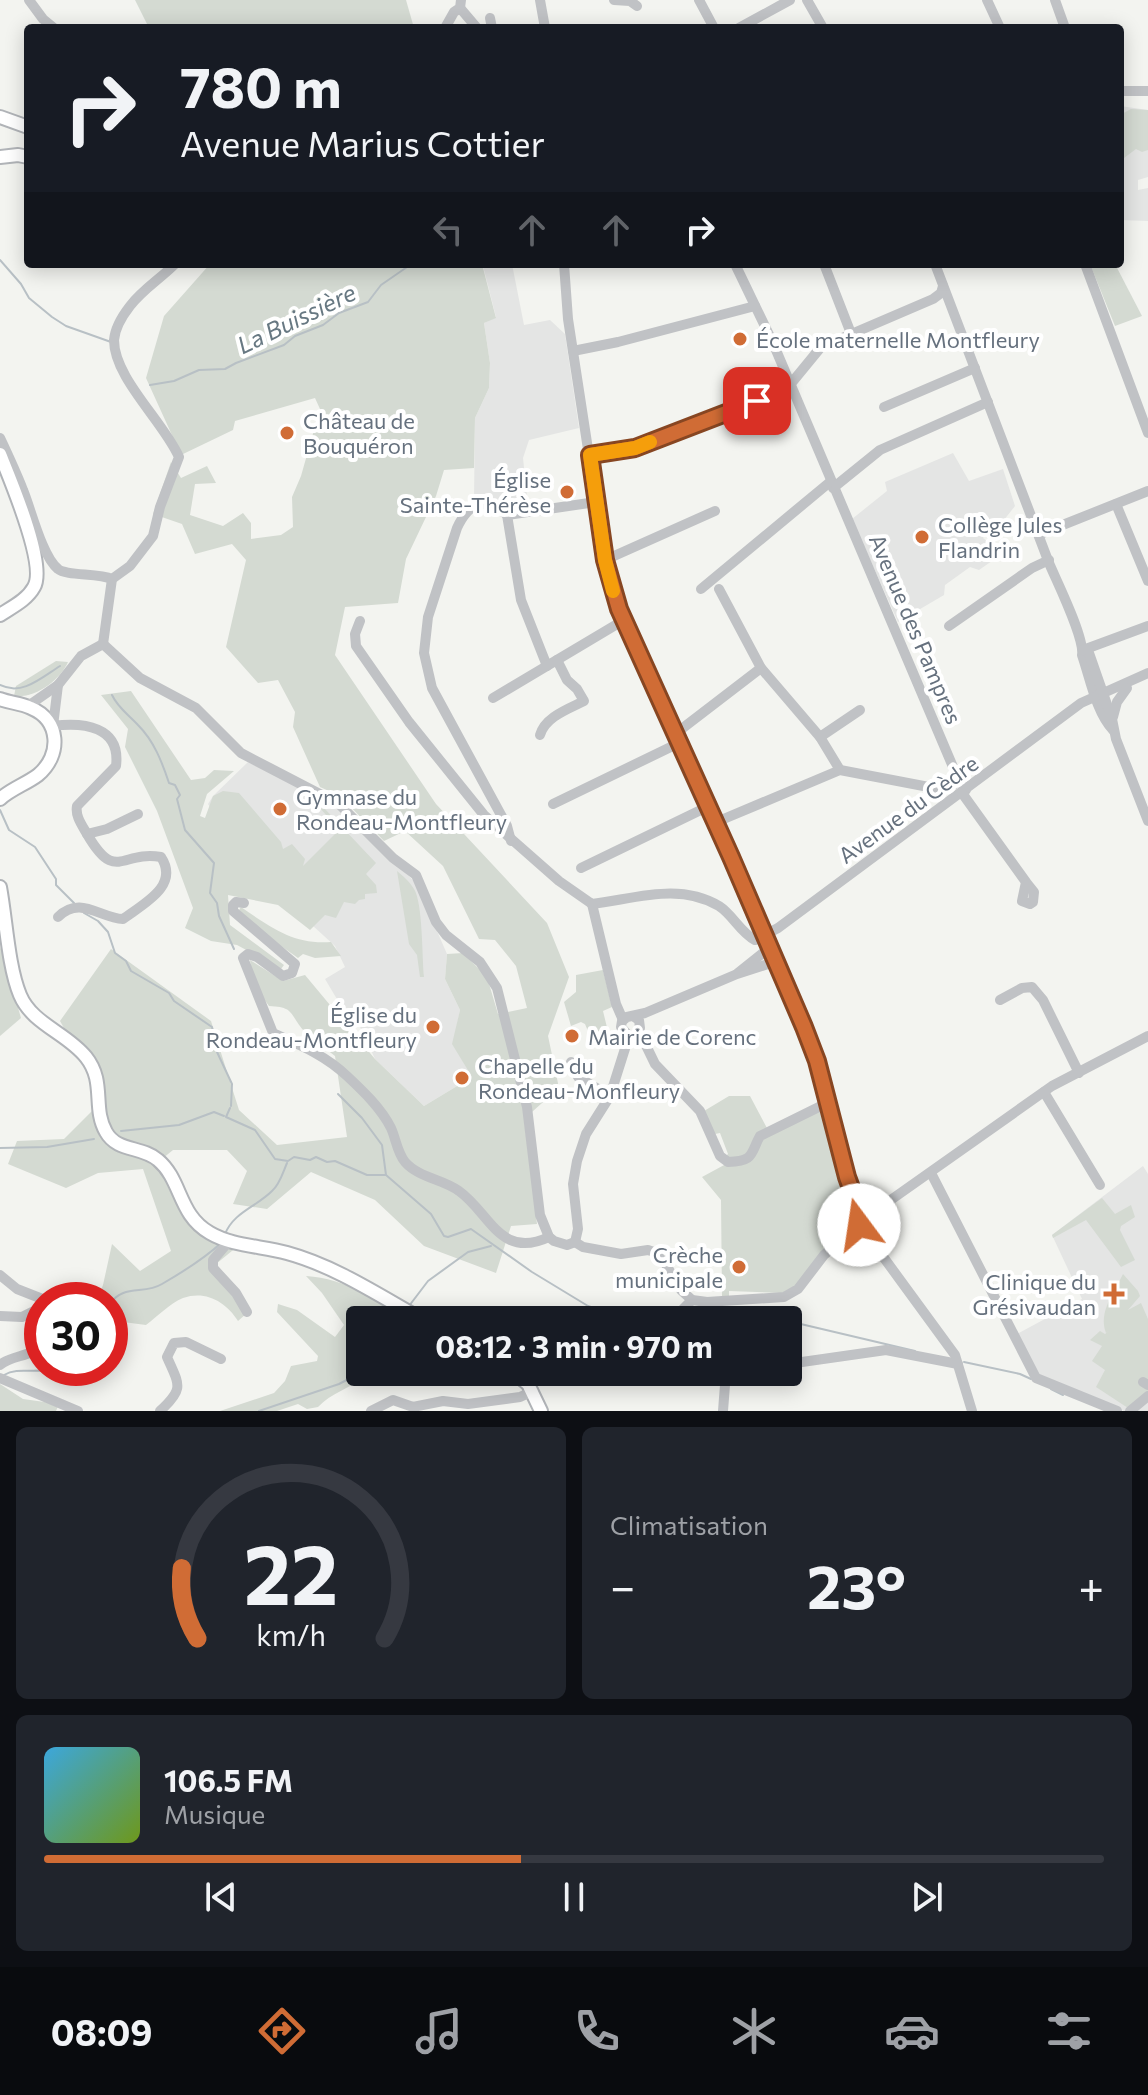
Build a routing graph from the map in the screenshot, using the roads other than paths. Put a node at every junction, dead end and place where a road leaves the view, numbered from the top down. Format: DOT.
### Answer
graph roads {
  1 [pos="29,0"];
  2 [pos="542,0"];
  3 [pos="614,0"];
  4 [pos="699,0"];
  5 [pos="790,0"];
  6 [pos="807,0"];
  7 [pos="987,0"];
  8 [pos="1055,0"];
  9 [pos="633,3"];
  10 [pos="461,4"];
  11 [pos="49,24"];
  12 [pos="447,24"];
  13 [pos="474,24"];
  14 [pos="546,24"];
  15 [pos="712,24"];
  16 [pos="746,24"];
  17 [pos="821,24"];
  18 [pos="998,24"];
  19 [pos="1064,24"];
  20 [pos="1124,91"];
  21 [pos="1148,91"];
  22 [pos="0,117"];
  23 [pos="24,126"];
  24 [pos="24,156"];
  25 [pos="0,157"];
  26 [pos="170,268"];
  27 [pos="564,268"];
  28 [pos="737,268"];
  29 [pos="826,268"];
  30 [pos="936,268"];
  31 [pos="1086,268"];
  32 [pos="943,286"];
  33 [pos="933,299"];
  34 [pos="951,304"];
  35 [pos="755,306"];
  36 [pos="852,336"];
  37 [pos="775,344"];
  38 [pos="815,350"];
  39 [pos="573,351"];
  40 [pos="975,368"];
  41 [pos="789,386"];
  42 [pos="988,402"];
  43 [pos="884,407"];
  44 [pos="1148,433"];
  45 [pos="0,438"];
  46 [pos="0,454"];
  47 [pos="590,455"];
  48 [pos="832,485"];
  49 [pos="1148,491"];
  50 [pos="1024,497"];
  51 [pos="596,502"];
  52 [pos="1116,504"];
  53 [pos="715,511"];
  54 [pos="507,515"];
  55 [pos="1040,534"];
  56 [pos="1048,558"];
  57 [pos="605,560"];
  58 [pos="112,579"];
  59 [pos="1148,581"];
  60 [pos="701,589"];
  61 [pos="719,589"];
  62 [pos="0,614"];
  63 [pos="624,620"];
  64 [pos="360,621"];
  65 [pos="949,626"];
  66 [pos="1148,626"];
  67 [pos="103,644"];
  68 [pos="1083,650"];
  69 [pos="552,663"];
  70 [pos="761,668"];
  71 [pos="1145,676"];
  72 [pos="1098,677"];
  73 [pos="58,685"];
  74 [pos="1127,688"];
  75 [pos="1101,697"];
  76 [pos="493,698"];
  77 [pos="0,699"];
  78 [pos="28,706"];
  79 [pos="860,710"];
  80 [pos="1113,725"];
  81 [pos="53,726"];
  82 [pos="540,735"];
  83 [pos="820,737"];
  84 [pos="677,738"];
  85 [pos="840,770"];
  86 [pos="963,788"];
  87 [pos="0,799"];
  88 [pos="553,804"];
  89 [pos="707,807"];
  90 [pos="1147,813"];
  91 [pos="138,814"];
  92 [pos="714,823"];
  93 [pos="87,834"];
  94 [pos="511,841"];
  95 [pos="581,868"];
  96 [pos="1026,882"];
  97 [pos="0,887"];
  98 [pos="244,903"];
  99 [pos="592,904"];
  100 [pos="58,917"];
  101 [pos="763,937"];
  102 [pos="768,949"];
  103 [pos="774,962"];
  104 [pos="737,974"];
  105 [pos="1000,1000"];
  106 [pos="633,1025"];
  107 [pos="1148,1036"];
  108 [pos="571,1062"];
  109 [pos="1079,1073"];
  110 [pos="1044,1092"];
  111 [pos="610,1096"];
  112 [pos="827,1103"];
  113 [pos="931,1173"];
  114 [pos="1100,1185"];
  115 [pos="863,1221"];
  116 [pos="549,1237"];
  117 [pos="225,1239"];
  118 [pos="575,1242"];
  119 [pos="0,1275"];
  120 [pos="24,1292"];
  121 [pos="692,1300"];
  122 [pos="396,1306"];
  123 [pos="684,1306"];
  124 [pos="247,1312"];
  125 [pos="0,1316"];
  126 [pos="24,1316"];
  127 [pos="24,1355"];
  128 [pos="221,1359"];
  129 [pos="802,1362"];
  130 [pos="958,1364"];
  131 [pos="0,1365"];
  132 [pos="2,1380"];
  133 [pos="529,1386"];
  134 [pos="728,1386"];
  135 [pos="533,1391"];
  136 [pos="1148,1396"];
  137 [pos="432,1407"];
  138 [pos="78,1411"];
  139 [pos="160,1411"];
  140 [pos="371,1411"];
  141 [pos="541,1411"];
  142 [pos="723,1411"];
  143 [pos="972,1411"];
  144 [pos="1117,1411"];
  145 [pos="1130,1411"];
  1 -- 11 [label="street"];
  2 -- 14 [label="street"];
  3 -- 9 [label="street"];
  4 -- 15 [label="street"];
  5 -- 16 [label="street"];
  6 -- 17 [label="street"];
  7 -- 18 [label="street"];
  8 -- 19 [label="street"];
  10 -- 12 [label="street"];
  10 -- 13 [label="street"];
  20 -- 21 [label="street"];
  22 -- 23 [label="main road"];
  24 -- 25 [label="main road"];
  26 -- 58 [label="street"];
  27 -- 39 [label="street"];
  28 -- 35 [label="street, Avenue des Pampres"];
  29 -- 36 [label="street"];
  30 -- 32 [label="street"];
  31 -- 44 [label="street"];
  32 -- 33 [label="street"];
  32 -- 34 [label="street"];
  33 -- 34 [label="street"];
  33 -- 36 [label="street"];
  34 -- 40 [label="street"];
  35 -- 37 [label="street, Avenue des Pampres"];
  35 -- 39 [label="street"];
  36 -- 38 [label="street"];
  37 -- 38 [label="street"];
  37 -- 41 [label="street, Avenue des Pampres"];
  38 -- 41 [label="street"];
  39 -- 47 [label="street"];
  40 -- 42 [label="street"];
  40 -- 43 [label="street"];
  41 -- 47 [label="street"];
  41 -- 48 [label="street, Avenue des Pampres"];
  42 -- 48 [label="street"];
  42 -- 50 [label="street"];
  45 -- 58 [label="street"];
  46 -- 62 [label="main road"];
  47 -- 51 [label="street"];
  48 -- 60 [label="street"];
  48 -- 86 [label="street, Avenue des Pampres"];
  49 -- 52 [label="street"];
  50 -- 55 [label="street"];
  50 -- 56 [label="street"];
  51 -- 54 [label="street"];
  51 -- 57 [label="street"];
  52 -- 55 [label="street"];
  52 -- 59 [label="street"];
  53 -- 57 [label="street"];
  54 -- 69 [label="street"];
  54 -- 94 [label="street"];
  55 -- 56 [label="street"];
  56 -- 65 [label="street"];
  56 -- 68 [label="street"];
  57 -- 63 [label="street"];
  58 -- 67 [label="street"];
  61 -- 70 [label="street"];
  63 -- 69 [label="street"];
  63 -- 84 [label="street"];
  64 -- 94 [label="street"];
  66 -- 68 [label="street"];
  67 -- 73 [label="street"];
  67 -- 116 [label="street"];
  68 -- 72 [label="street"];
  68 -- 75 [label="street"];
  69 -- 76 [label="street"];
  69 -- 82 [label="street"];
  70 -- 83 [label="street"];
  70 -- 84 [label="street"];
  71 -- 72 [label="street"];
  71 -- 74 [label="street"];
  71 -- 75 [label="street"];
  72 -- 75 [label="street"];
  73 -- 78 [label="street"];
  73 -- 81 [label="street"];
  74 -- 75 [label="street"];
  74 -- 80 [label="street"];
  75 -- 80 [label="street"];
  75 -- 86 [label="street, Avenue du Cèdre"];
  77 -- 78 [label="main road"];
  78 -- 81 [label="main road"];
  79 -- 83 [label="street"];
  80 -- 90 [label="street"];
  81 -- 87 [label="main road"];
  81 -- 93 [label="street"];
  83 -- 85 [label="street"];
  84 -- 88 [label="street"];
  84 -- 89 [label="street"];
  85 -- 86 [label="street"];
  85 -- 92 [label="street"];
  86 -- 96 [label="street, Avenue des Pampres"];
  86 -- 101 [label="street, Avenue du Cèdre"];
  89 -- 92 [label="street"];
  89 -- 95 [label="street"];
  91 -- 93 [label="street"];
  92 -- 101 [label="street"];
  93 -- 100 [label="street"];
  94 -- 99 [label="street"];
  97 -- 117 [label="main road"];
  98 -- 116 [label="street"];
  99 -- 101 [label="street"];
  99 -- 106 [label="street"];
  101 -- 102 [label="street"];
  102 -- 103 [label="street"];
  102 -- 104 [label="street"];
  103 -- 104 [label="street"];
  103 -- 112 [label="street"];
  104 -- 106 [label="street"];
  105 -- 109 [label="street"];
  106 -- 111 [label="street"];
  106 -- 112 [label="street"];
  107 -- 109 [label="street"];
  108 -- 111 [label="street"];
  109 -- 110 [label="street"];
  110 -- 113 [label="street"];
  110 -- 114 [label="street"];
  111 -- 118 [label="street"];
  112 -- 115 [label="street"];
  113 -- 115 [label="street"];
  113 -- 144 [label="street"];
  115 -- 121 [label="street"];
  115 -- 130 [label="street"];
  116 -- 118 [label="street"];
  117 -- 122 [label="main road"];
  117 -- 124 [label="street"];
  118 -- 121 [label="street"];
  119 -- 120 [label="street"];
  121 -- 123 [label="street"];
  125 -- 126 [label="street"];
  127 -- 131 [label="street"];
  128 -- 139 [label="street"];
  129 -- 130 [label="street"];
  130 -- 143 [label="street"];
  132 -- 138 [label="street"];
  133 -- 135 [label="main road"];
  134 -- 142 [label="street"];
  135 -- 137 [label="street"];
  135 -- 141 [label="main road"];
  136 -- 145 [label="street"];
  137 -- 140 [label="street"];
}
